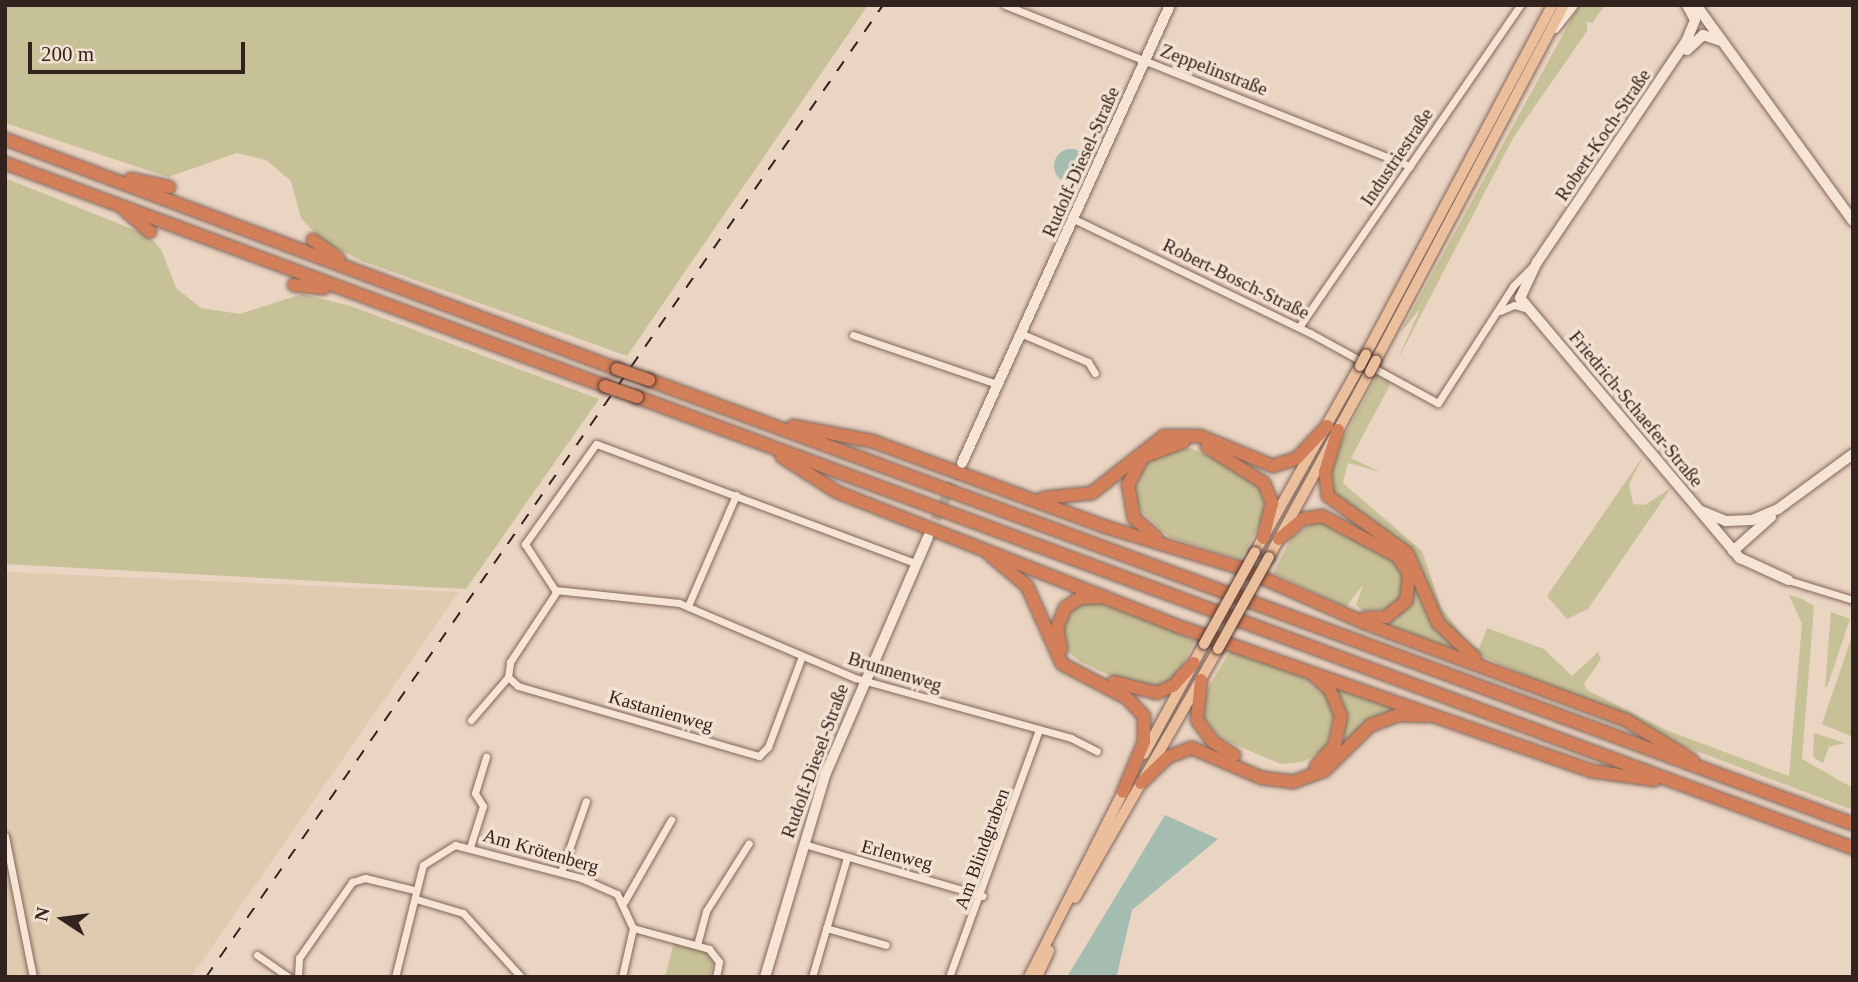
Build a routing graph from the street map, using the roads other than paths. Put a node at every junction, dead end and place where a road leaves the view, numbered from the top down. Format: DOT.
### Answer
graph roads {
  1 [pos="1005,5"];
  2 [pos="1170,5"];
  3 [pos="1520,5"];
  4 [pos="1552,5"];
  5 [pos="1564,5"];
  6 [pos="1573,5"];
  7 [pos="1687,5"];
  8 [pos="1696,5"];
  9 [pos="1553,32"];
  10 [pos="1721,42"];
  11 [pos="1146,60"];
  12 [pos="1659,85"];
  13 [pos="5,139"];
  14 [pos="5,163"];
  15 [pos="1410,166"];
  16 [pos="83,168"];
  17 [pos="169,187"];
  18 [pos="123,207"];
  19 [pos="1076,220"];
  20 [pos="1853,221"];
  21 [pos="150,232"];
  22 [pos="313,240"];
  23 [pos="1537,262"];
  24 [pos="356,270"];
  25 [pos="294,285"];
  26 [pos="362,296"];
  27 [pos="1528,309"];
  28 [pos="1500,312"];
  29 [pos="1299,327"];
  30 [pos="1020,332"];
  31 [pos="853,335"];
  32 [pos="1371,365"];
  33 [pos="1095,373"];
  34 [pos="997,384"];
  35 [pos="757,419"];
  36 [pos="1333,428"];
  37 [pos="761,443"];
  38 [pos="1853,454"];
  39 [pos="962,463"];
  40 [pos="1000,486"];
  41 [pos="736,495"];
  42 [pos="1778,509"];
  43 [pos="1699,510"];
  44 [pos="953,536"];
  45 [pos="928,537"];
  46 [pos="1263,538"];
  47 [pos="1279,539"];
  48 [pos="1181,550"];
  49 [pos="1733,551"];
  50 [pos="915,563"];
  51 [pos="1788,580"];
  52 [pos="557,591"];
  53 [pos="1853,600"];
  54 [pos="1328,605"];
  55 [pos="688,606"];
  56 [pos="1139,609"];
  57 [pos="802,656"];
  58 [pos="1194,663"];
  59 [pos="1300,666"];
  60 [pos="1503,672"];
  61 [pos="508,677"];
  62 [pos="862,680"];
  63 [pos="1201,680"];
  64 [pos="471,720"];
  65 [pos="1457,722"];
  66 [pos="1039,730"];
  67 [pos="1097,751"];
  68 [pos="486,757"];
  69 [pos="1709,772"];
  70 [pos="1675,782"];
  71 [pos="1141,783"];
  72 [pos="1123,792"];
  73 [pos="586,801"];
  74 [pos="671,820"];
  75 [pos="1853,824"];
  76 [pos="5,836"];
  77 [pos="749,843"];
  78 [pos="804,844"];
  79 [pos="470,847"];
  80 [pos="1853,848"];
  81 [pos="847,857"];
  82 [pos="561,872"];
  83 [pos="414,890"];
  84 [pos="983,896"];
  85 [pos="416,899"];
  86 [pos="624,902"];
  87 [pos="633,928"];
  88 [pos="826,929"];
  89 [pos="696,945"];
  90 [pos="886,945"];
  91 [pos="257,955"];
  92 [pos="33,977"];
  93 [pos="289,977"];
  94 [pos="298,977"];
  95 [pos="395,977"];
  96 [pos="521,977"];
  97 [pos="622,977"];
  98 [pos="716,977"];
  99 [pos="765,977"];
  100 [pos="812,977"];
  101 [pos="949,977"];
  102 [pos="1029,977"];
  103 [pos="1037,977"];
  1 -- 11 [label="street, Zeppelinstraße"];
  2 -- 11 [label="main road, Rudolf-Diesel-Straße"];
  3 -- 15 [label="street, Industriestraße"];
  4 -- 32 [label="main road"];
  5 -- 9 [label="main road"];
  6 -- 9 [label="main road"];
  7 -- 12 [label="main road, Robert-Koch-Straße"];
  8 -- 10 [label="main road"];
  9 -- 32 [label="main road"];
  10 -- 12 [label="main road"];
  10 -- 20 [label="main road"];
  11 -- 15 [label="street, Zeppelinstraße"];
  11 -- 19 [label="main road, Rudolf-Diesel-Straße"];
  12 -- 23 [label="main road, Robert-Koch-Straße"];
  13 -- 16 [label="highway"];
  14 -- 18 [label="highway"];
  15 -- 29 [label="street, Industriestraße"];
  16 -- 17 [label="highway"];
  16 -- 24 [label="highway"];
  18 -- 21 [label="highway"];
  18 -- 26 [label="highway"];
  19 -- 29 [label="street, Robert-Bosch-Straße"];
  19 -- 30 [label="main road, Rudolf-Diesel-Straße"];
  22 -- 24 [label="highway"];
  23 -- 27 [label="main road, Robert-Koch-Straße"];
  23 -- 28 [label="street, Robert-Koch-Straße"];
  24 -- 35 [label="highway, bridge"];
  25 -- 26 [label="highway"];
  26 -- 37 [label="highway, bridge"];
  27 -- 28 [label="street"];
  27 -- 43 [label="main road, Friedrich-Schaefer-Straße"];
  28 -- 32 [label="street, Robert-Koch-Straße"];
  29 -- 32 [label="street, Robert-Bosch-Straße"];
  30 -- 33 [label="street"];
  30 -- 34 [label="main road, Rudolf-Diesel-Straße"];
  31 -- 34 [label="street"];
  32 -- 36 [label="main road"];
  34 -- 39 [label="main road, Rudolf-Diesel-Straße"];
  35 -- 40 [label="highway"];
  35 -- 69 [label="highway"];
  36 -- 40 [label="highway"];
  36 -- 46 [label="main road"];
  36 -- 47 [label="main road"];
  36 -- 60 [label="highway"];
  37 -- 44 [label="highway"];
  37 -- 70 [label="highway"];
  38 -- 42 [label="main road"];
  40 -- 48 [label="highway"];
  41 -- 50 [label="street"];
  41 -- 52 [label="street"];
  41 -- 55 [label="street"];
  42 -- 43 [label="main road"];
  42 -- 49 [label="main road"];
  43 -- 49 [label="main road, Friedrich-Schaefer-Straße"];
  44 -- 56 [label="highway"];
  44 -- 72 [label="highway"];
  45 -- 50 [label="main road, Rudolf-Diesel-Straße"];
  46 -- 48 [label="highway"];
  46 -- 58 [label="main road, bridge"];
  47 -- 54 [label="highway"];
  47 -- 63 [label="main road, bridge"];
  48 -- 54 [label="highway"];
  49 -- 51 [label="main road, Friedrich-Schaefer-Straße"];
  50 -- 62 [label="main road, Rudolf-Diesel-Straße"];
  51 -- 53 [label="street"];
  52 -- 55 [label="street, Brunnenweg"];
  52 -- 61 [label="street"];
  54 -- 60 [label="highway"];
  55 -- 57 [label="street, Brunnenweg"];
  56 -- 58 [label="highway"];
  56 -- 59 [label="highway"];
  57 -- 61 [label="street, Kastanienweg"];
  57 -- 62 [label="street, Brunnenweg"];
  58 -- 72 [label="main road"];
  59 -- 63 [label="highway"];
  59 -- 65 [label="highway"];
  60 -- 69 [label="highway"];
  61 -- 64 [label="street"];
  62 -- 66 [label="street, Brunnenweg"];
  62 -- 78 [label="main road, Rudolf-Diesel-Straße"];
  63 -- 71 [label="main road"];
  65 -- 70 [label="highway"];
  65 -- 71 [label="highway"];
  66 -- 67 [label="street, Brunnenweg"];
  66 -- 84 [label="street, Am Blindgraben"];
  68 -- 79 [label="street"];
  69 -- 75 [label="highway"];
  70 -- 80 [label="highway"];
  71 -- 103 [label="main road"];
  72 -- 102 [label="main road"];
  73 -- 82 [label="street"];
  74 -- 86 [label="street"];
  76 -- 92 [label="street"];
  77 -- 89 [label="street"];
  78 -- 81 [label="street, Erlenweg"];
  78 -- 99 [label="main road, Rudolf-Diesel-Straße"];
  79 -- 82 [label="street, Am Krötenberg"];
  79 -- 83 [label="street, Am Krötenberg"];
  81 -- 84 [label="street, Erlenweg"];
  81 -- 88 [label="street"];
  82 -- 86 [label="street, Am Krötenberg"];
  83 -- 85 [label="street"];
  83 -- 94 [label="street"];
  84 -- 101 [label="street, Am Blindgraben"];
  85 -- 95 [label="street"];
  85 -- 96 [label="street"];
  86 -- 87 [label="street"];
  87 -- 89 [label="street"];
  87 -- 97 [label="street"];
  88 -- 90 [label="street"];
  88 -- 100 [label="street"];
  89 -- 98 [label="street"];
  91 -- 93 [label="street"];
}
